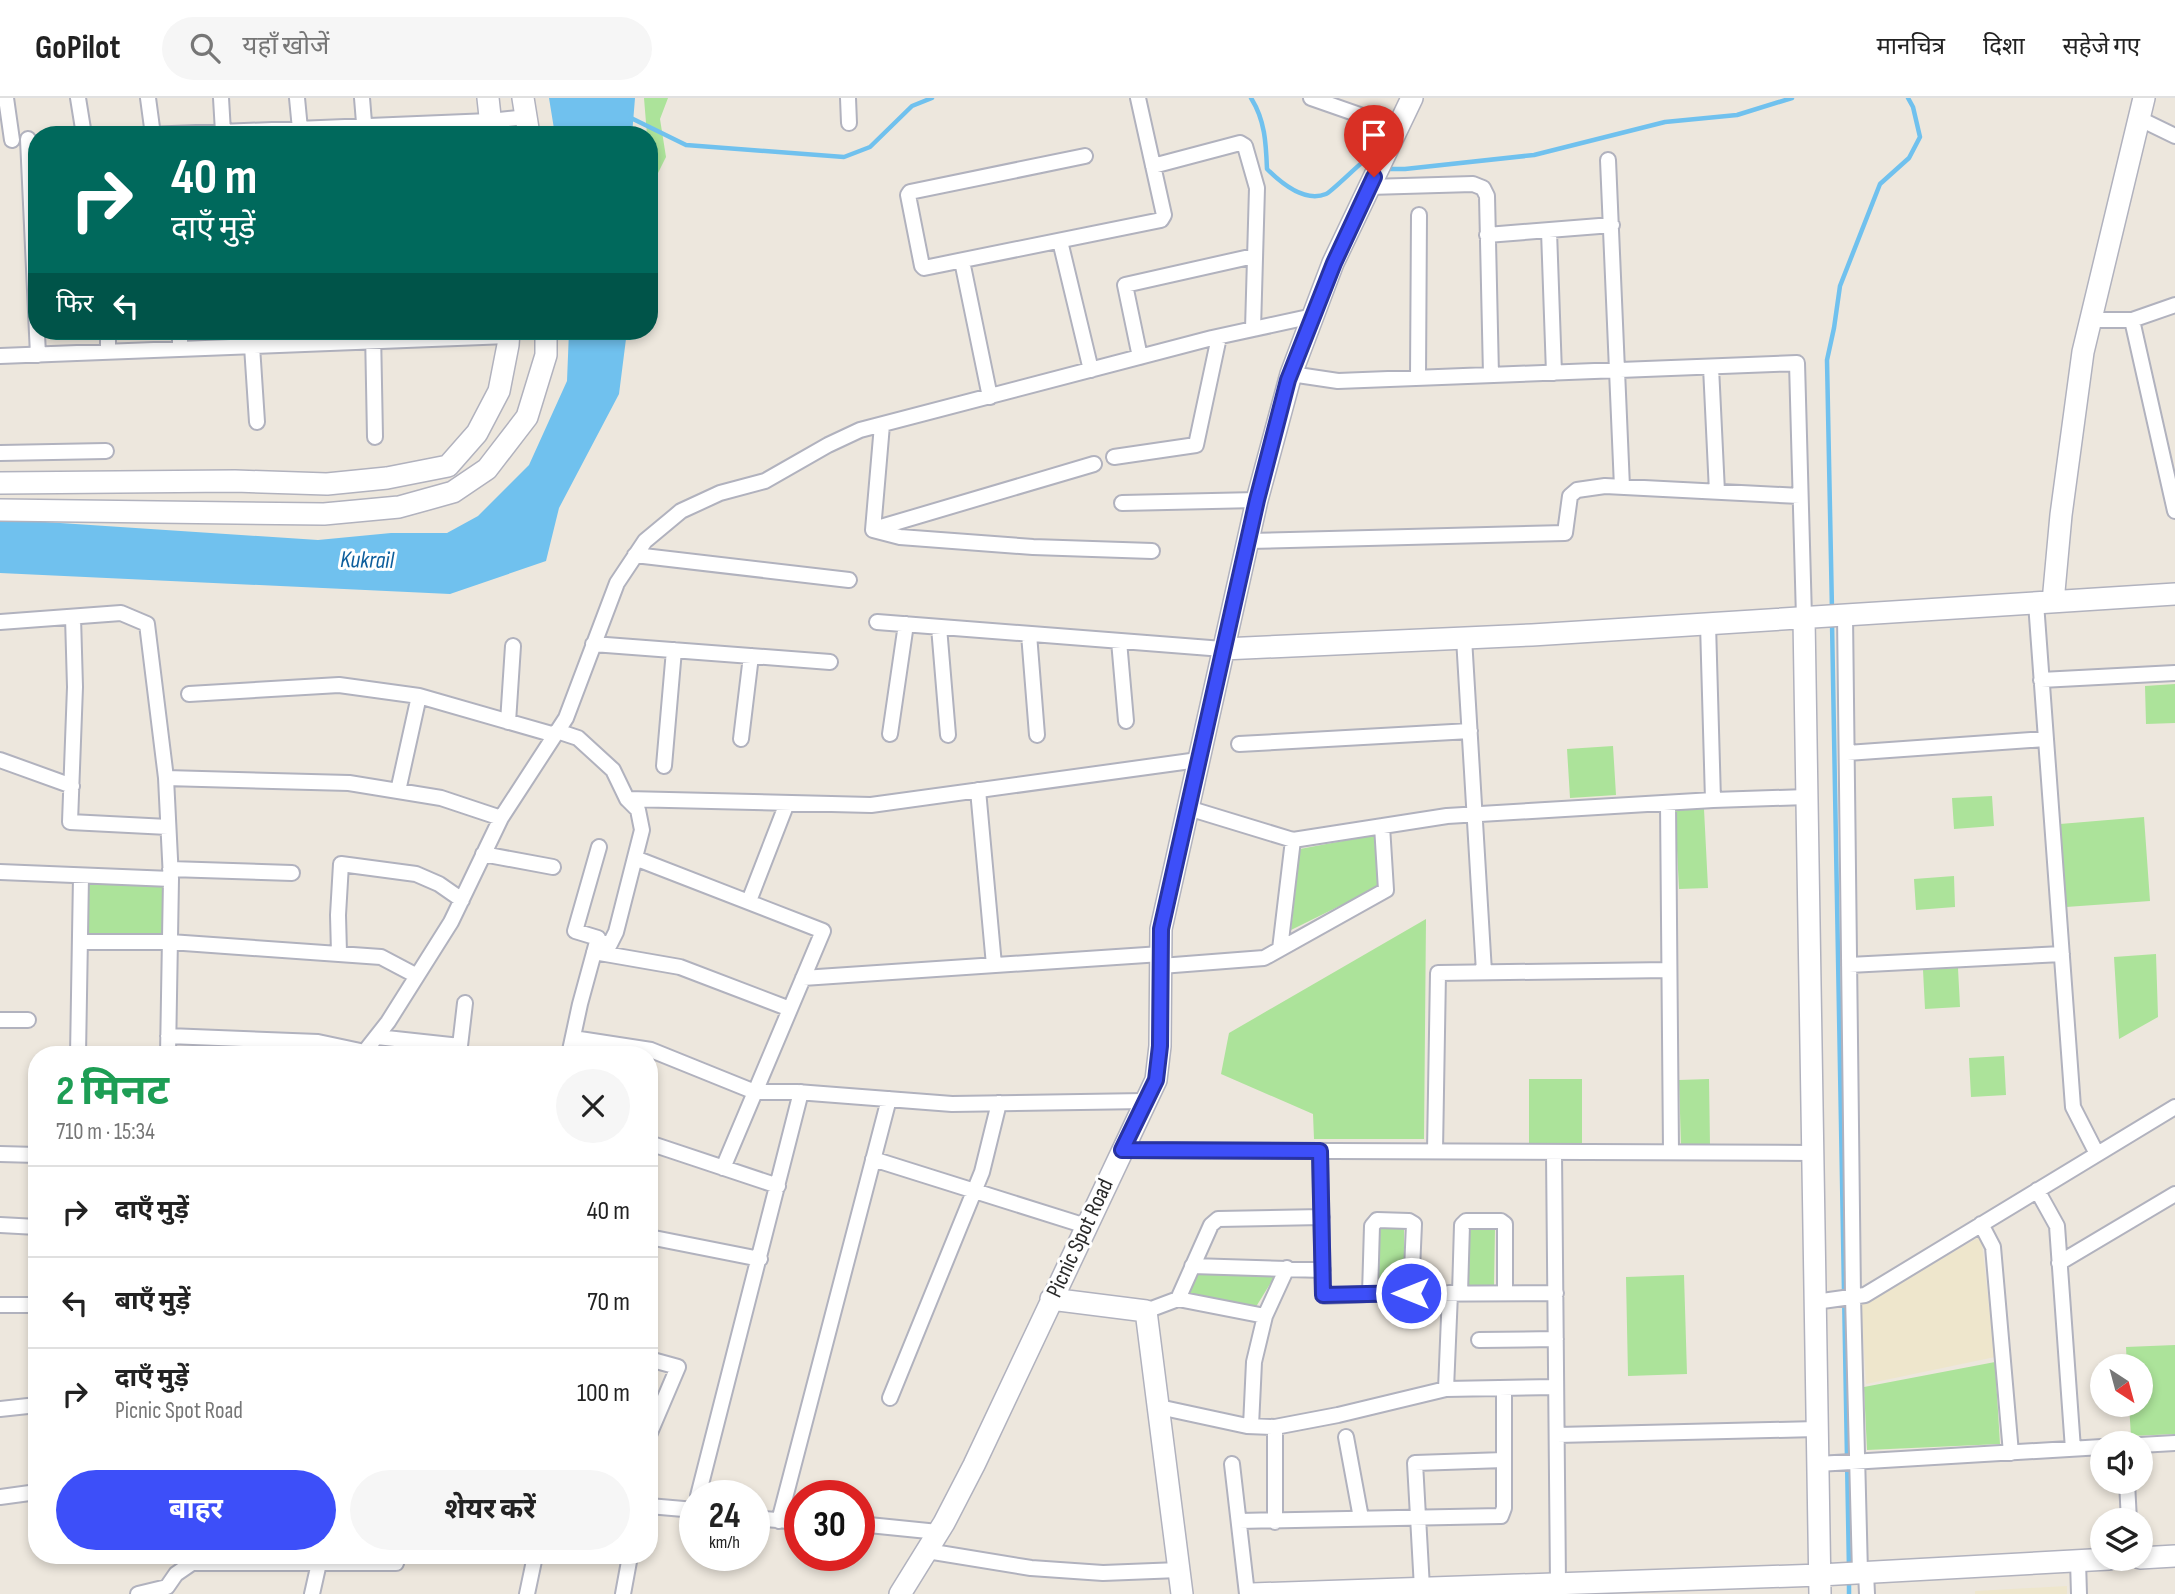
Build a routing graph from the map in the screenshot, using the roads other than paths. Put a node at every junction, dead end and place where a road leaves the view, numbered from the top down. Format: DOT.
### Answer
graph roads {
  1 [pos="6,98"];
  2 [pos="78,98"];
  3 [pos="148,98"];
  4 [pos="221,98"];
  5 [pos="296,98"];
  6 [pos="362,98"];
  7 [pos="488,98"];
  8 [pos="848,98"];
  9 [pos="1139,98"];
  10 [pos="1311,98"];
  11 [pos="1412,98"];
  12 [pos="2141,108"];
  13 [pos="526,117"];
  14 [pos="849,123"];
  15 [pos="83,126"];
  16 [pos="152,126"];
  17 [pos="223,126"];
  18 [pos="307,126"];
  19 [pos="365,126"];
  20 [pos="491,126"];
  21 [pos="497,126"];
  22 [pos="1398,128"];
  23 [pos="2175,136"];
  24 [pos="28,139"];
  25 [pos="6,140"];
  26 [pos="1085,156"];
  27 [pos="1608,160"];
  28 [pos="1153,166"];
  29 [pos="1372,182"];
  30 [pos="1419,215"];
  31 [pos="1612,225"];
  32 [pos="1549,230"];
  33 [pos="1486,235"];
  34 [pos="1060,241"];
  35 [pos="1254,256"];
  36 [pos="962,261"];
  37 [pos="2175,305"];
  38 [pos="1313,316"];
  39 [pos="2091,320"];
  40 [pos="2132,320"];
  41 [pos="1253,329"];
  42 [pos="1219,337"];
  43 [pos="38,340"];
  44 [pos="108,340"];
  45 [pos="180,340"];
  46 [pos="237,340"];
  47 [pos="251,340"];
  48 [pos="373,340"];
  49 [pos="508,340"];
  50 [pos="545,340"];
  51 [pos="180,348"];
  52 [pos="108,351"];
  53 [pos="38,355"];
  54 [pos="0,356"];
  55 [pos="1140,357"];
  56 [pos="1711,366"];
  57 [pos="1091,370"];
  58 [pos="1618,370"];
  59 [pos="1554,373"];
  60 [pos="1291,374"];
  61 [pos="1491,375"];
  62 [pos="1418,378"];
  63 [pos="990,397"];
  64 [pos="257,422"];
  65 [pos="882,425"];
  66 [pos="374,437"];
  67 [pos="106,451"];
  68 [pos="0,453"];
  69 [pos="1114,457"];
  70 [pos="1094,464"];
  71 [pos="0,482"];
  72 [pos="1622,487"];
  73 [pos="1717,492"];
  74 [pos="1800,496"];
  75 [pos="1257,500"];
  76 [pos="1122,503"];
  77 [pos="0,510"];
  78 [pos="2175,511"];
  79 [pos="873,530"];
  80 [pos="1248,541"];
  81 [pos="1152,551"];
  82 [pos="635,555"];
  83 [pos="849,580"];
  84 [pos="2175,587"];
  85 [pos="2175,594"];
  86 [pos="2045,602"];
  87 [pos="1836,616"];
  88 [pos="73,617"];
  89 [pos="1804,618"];
  90 [pos="0,622"];
  91 [pos="877,622"];
  92 [pos="1708,624"];
  93 [pos="906,625"];
  94 [pos="939,627"];
  95 [pos="1029,634"];
  96 [pos="1464,638"];
  97 [pos="1119,641"];
  98 [pos="593,644"];
  99 [pos="513,646"];
  100 [pos="1223,649"];
  101 [pos="674,650"];
  102 [pos="751,656"];
  103 [pos="830,662"];
  104 [pos="2175,673"];
  105 [pos="2042,680"];
  106 [pos="189,694"];
  107 [pos="419,696"];
  108 [pos="1126,721"];
  109 [pos="508,722"];
  110 [pos="1470,732"];
  111 [pos="556,733"];
  112 [pos="890,734"];
  113 [pos="948,735"];
  114 [pos="1037,735"];
  115 [pos="741,739"];
  116 [pos="2046,740"];
  117 [pos="1239,744"];
  118 [pos="1846,753"];
  119 [pos="0,760"];
  120 [pos="1198,760"];
  121 [pos="664,766"];
  122 [pos="166,778"];
  123 [pos="72,786"];
  124 [pos="978,790"];
  125 [pos="398,791"];
  126 [pos="1807,797"];
  127 [pos="627,799"];
  128 [pos="1713,800"];
  129 [pos="787,803"];
  130 [pos="1668,803"];
  131 [pos="1188,808"];
  132 [pos="1475,814"];
  133 [pos="501,818"];
  134 [pos="1382,826"];
  135 [pos="168,827"];
  136 [pos="1293,840"];
  137 [pos="598,847"];
  138 [pos="484,854"];
  139 [pos="635,858"];
  140 [pos="553,867"];
  141 [pos="0,872"];
  142 [pos="292,873"];
  143 [pos="171,874"];
  144 [pos="81,876"];
  145 [pos="462,900"];
  146 [pos="749,901"];
  147 [pos="80,942"];
  148 [pos="170,942"];
  149 [pos="596,946"];
  150 [pos="1280,949"];
  151 [pos="340,953"];
  152 [pos="2062,954"];
  153 [pos="1161,960"];
  154 [pos="994,965"];
  155 [pos="1849,965"];
  156 [pos="1669,970"];
  157 [pos="1484,972"];
  158 [pos="417,976"];
  159 [pos="803,978"];
  160 [pos="465,1003"];
  161 [pos="790,1009"];
  162 [pos="0,1020"];
  163 [pos="28,1020"];
  164 [pos="168,1036"];
  165 [pos="377,1037"];
  166 [pos="573,1038"];
  167 [pos="78,1046"];
  168 [pos="168,1046"];
  169 [pos="334,1046"];
  170 [pos="369,1046"];
  171 [pos="571,1046"];
  172 [pos="625,1046"];
  173 [pos="658,1053"];
  174 [pos="755,1091"];
  175 [pos="801,1092"];
  176 [pos="889,1099"];
  177 [pos="1145,1101"];
  178 [pos="999,1103"];
  179 [pos="2174,1110"];
  180 [pos="658,1146"];
  181 [pos="1122,1150"];
  182 [pos="1320,1151"];
  183 [pos="1435,1151"];
  184 [pos="1554,1152"];
  185 [pos="1671,1152"];
  186 [pos="1813,1153"];
  187 [pos="0,1154"];
  188 [pos="2096,1154"];
  189 [pos="28,1155"];
  190 [pos="873,1159"];
  191 [pos="723,1168"];
  192 [pos="778,1186"];
  193 [pos="974,1190"];
  194 [pos="2037,1191"];
  195 [pos="2175,1194"];
  196 [pos="1322,1217"];
  197 [pos="1981,1224"];
  198 [pos="0,1225"];
  199 [pos="1086,1226"];
  200 [pos="28,1227"];
  201 [pos="658,1239"];
  202 [pos="760,1259"];
  203 [pos="2059,1263"];
  204 [pos="1192,1266"];
  205 [pos="1287,1268"];
  206 [pos="1322,1270"];
  207 [pos="1411,1293"];
  208 [pos="1455,1293"];
  209 [pos="1505,1293"];
  210 [pos="1556,1293"];
  211 [pos="1370,1294"];
  212 [pos="1846,1298"];
  213 [pos="1051,1299"];
  214 [pos="1178,1299"];
  215 [pos="1815,1302"];
  216 [pos="0,1305"];
  217 [pos="28,1305"];
  218 [pos="1146,1311"];
  219 [pos="1265,1316"];
  220 [pos="1556,1339"];
  221 [pos="1479,1340"];
  222 [pos="658,1361"];
  223 [pos="1556,1387"];
  224 [pos="1504,1388"];
  225 [pos="1447,1389"];
  226 [pos="890,1398"];
  227 [pos="28,1406"];
  228 [pos="1158,1407"];
  229 [pos="0,1409"];
  230 [pos="658,1414"];
  231 [pos="1251,1426"];
  232 [pos="1275,1427"];
  233 [pos="1817,1429"];
  234 [pos="1557,1435"];
  235 [pos="1346,1437"];
  236 [pos="2175,1443"];
  237 [pos="2153,1444"];
  238 [pos="2090,1448"];
  239 [pos="2073,1449"];
  240 [pos="2011,1452"];
  241 [pos="1504,1460"];
  242 [pos="1850,1462"];
  243 [pos="1232,1464"];
  244 [pos="1818,1464"];
  245 [pos="702,1480"];
  246 [pos="28,1493"];
  247 [pos="0,1497"];
  248 [pos="658,1507"];
  249 [pos="679,1508"];
  250 [pos="1362,1518"];
  251 [pos="1418,1518"];
  252 [pos="770,1520"];
  253 [pos="779,1521"];
  254 [pos="784,1521"];
  255 [pos="1240,1521"];
  256 [pos="1275,1522"];
  257 [pos="875,1528"];
  258 [pos="933,1541"];
  259 [pos="2175,1556"];
  260 [pos="2153,1557"];
  261 [pos="2090,1560"];
  262 [pos="2078,1561"];
  263 [pos="187,1564"];
  264 [pos="319,1564"];
  265 [pos="533,1564"];
  266 [pos="629,1564"];
  267 [pos="1179,1570"];
  268 [pos="1844,1577"];
  269 [pos="1558,1584"];
  270 [pos="1422,1588"];
  271 [pos="168,1590"];
  272 [pos="138,1594"];
  273 [pos="312,1594"];
  274 [pos="527,1594"];
  275 [pos="623,1594"];
  276 [pos="900,1594"];
  277 [pos="1182,1594"];
  278 [pos="1249,1594"];
  279 [pos="1268,1594"];
  280 [pos="1867,1594"];
  281 [pos="2079,1594"];
  1 -- 25 [label="street"];
  2 -- 15 [label="street"];
  3 -- 16 [label="street"];
  4 -- 17 [label="street"];
  5 -- 18 [label="street"];
  6 -- 19 [label="street"];
  7 -- 20 [label="street"];
  8 -- 14 [label="street"];
  9 -- 28 [label="street"];
  10 -- 22 [label="street"];
  11 -- 22 [label="street, Picnic Spot Road"];
  12 -- 23 [label="street"];
  12 -- 39 [label="street"];
  13 -- 21 [label="street"];
  22 -- 29 [label="street, Picnic Spot Road"];
  24 -- 25 [label="street"];
  26 -- 36 [label="street"];
  27 -- 31 [label="street"];
  28 -- 34 [label="street"];
  28 -- 35 [label="street"];
  29 -- 33 [label="street"];
  29 -- 38 [label="street, Picnic Spot Road"];
  30 -- 62 [label="street"];
  31 -- 32 [label="street"];
  31 -- 58 [label="street"];
  32 -- 33 [label="street"];
  32 -- 59 [label="street"];
  33 -- 61 [label="street"];
  34 -- 36 [label="street"];
  34 -- 57 [label="street"];
  35 -- 41 [label="street"];
  35 -- 55 [label="street"];
  36 -- 63 [label="street"];
  37 -- 40 [label="street"];
  38 -- 41 [label="street"];
  38 -- 60 [label="street, Picnic Spot Road"];
  39 -- 40 [label="street"];
  39 -- 86 [label="street"];
  40 -- 78 [label="street"];
  41 -- 42 [label="street"];
  42 -- 55 [label="street"];
  42 -- 69 [label="street"];
  43 -- 53 [label="street"];
  44 -- 52 [label="street"];
  45 -- 51 [label="street"];
  46 -- 51 [label="street"];
  47 -- 64 [label="street"];
  48 -- 66 [label="street"];
  49 -- 71 [label="street"];
  50 -- 77 [label="street"];
  51 -- 52 [label="street"];
  52 -- 53 [label="street"];
  53 -- 54 [label="street"];
  55 -- 57 [label="street"];
  56 -- 58 [label="street"];
  56 -- 73 [label="street"];
  56 -- 74 [label="street"];
  57 -- 63 [label="street"];
  58 -- 59 [label="street"];
  58 -- 72 [label="street"];
  59 -- 61 [label="street"];
  60 -- 62 [label="street"];
  60 -- 75 [label="street, Picnic Spot Road"];
  61 -- 62 [label="street"];
  63 -- 65 [label="street"];
  65 -- 79 [label="street"];
  65 -- 82 [label="street"];
  67 -- 68 [label="street"];
  70 -- 79 [label="street"];
  72 -- 73 [label="street"];
  72 -- 80 [label="street"];
  73 -- 74 [label="street"];
  74 -- 89 [label="street"];
  75 -- 76 [label="street"];
  75 -- 80 [label="street, Picnic Spot Road"];
  79 -- 81 [label="street"];
  80 -- 100 [label="street, Picnic Spot Road"];
  82 -- 83 [label="street"];
  82 -- 98 [label="street"];
  84 -- 85 [label="street"];
  85 -- 86 [label="street"];
  86 -- 87 [label="street"];
  86 -- 105 [label="street"];
  87 -- 89 [label="street"];
  87 -- 118 [label="street"];
  88 -- 90 [label="street"];
  88 -- 122 [label="street"];
  88 -- 123 [label="street"];
  89 -- 92 [label="street"];
  89 -- 126 [label="street"];
  91 -- 93 [label="street"];
  92 -- 96 [label="street"];
  92 -- 128 [label="street"];
  93 -- 94 [label="street"];
  93 -- 112 [label="street"];
  94 -- 95 [label="street"];
  94 -- 113 [label="street"];
  95 -- 97 [label="street"];
  95 -- 114 [label="street"];
  96 -- 100 [label="street"];
  96 -- 110 [label="street"];
  97 -- 100 [label="street"];
  97 -- 108 [label="street"];
  98 -- 101 [label="street"];
  98 -- 111 [label="street"];
  99 -- 109 [label="street"];
  100 -- 120 [label="street, Picnic Spot Road"];
  101 -- 102 [label="street"];
  101 -- 121 [label="street"];
  102 -- 103 [label="street"];
  102 -- 115 [label="street"];
  104 -- 105 [label="street"];
  105 -- 116 [label="street"];
  106 -- 107 [label="street"];
  107 -- 109 [label="street"];
  107 -- 125 [label="street"];
  109 -- 111 [label="street"];
  110 -- 117 [label="street"];
  110 -- 132 [label="street"];
  111 -- 127 [label="street"];
  111 -- 133 [label="street"];
  116 -- 118 [label="street"];
  116 -- 152 [label="street"];
  118 -- 155 [label="street"];
  119 -- 123 [label="street"];
  120 -- 124 [label="street"];
  120 -- 131 [label="street, Picnic Spot Road"];
  122 -- 125 [label="street"];
  122 -- 135 [label="street"];
  123 -- 135 [label="street"];
  124 -- 129 [label="street"];
  124 -- 154 [label="street"];
  125 -- 133 [label="street"];
  126 -- 128 [label="street"];
  126 -- 186 [label="street"];
  127 -- 129 [label="street"];
  127 -- 139 [label="street"];
  128 -- 130 [label="street"];
  129 -- 146 [label="street"];
  130 -- 132 [label="street"];
  130 -- 156 [label="street"];
  131 -- 136 [label="street"];
  131 -- 153 [label="street, Picnic Spot Road"];
  132 -- 134 [label="street"];
  132 -- 157 [label="street"];
  133 -- 138 [label="street"];
  134 -- 136 [label="street"];
  134 -- 150 [label="street"];
  135 -- 143 [label="street"];
  136 -- 150 [label="street"];
  137 -- 149 [label="street"];
  138 -- 140 [label="street"];
  138 -- 145 [label="street"];
  139 -- 146 [label="street"];
  139 -- 149 [label="street"];
  141 -- 144 [label="street"];
  142 -- 143 [label="street"];
  143 -- 144 [label="street"];
  143 -- 148 [label="street"];
  144 -- 147 [label="street"];
  145 -- 151 [label="street"];
  145 -- 158 [label="street"];
  146 -- 159 [label="street"];
  147 -- 148 [label="street"];
  147 -- 167 [label="street"];
  148 -- 151 [label="street"];
  148 -- 164 [label="street"];
  149 -- 161 [label="street"];
  149 -- 166 [label="street"];
  150 -- 153 [label="street"];
  151 -- 158 [label="street"];
  152 -- 155 [label="street"];
  152 -- 188 [label="street"];
  153 -- 154 [label="street"];
  153 -- 177 [label="street, Picnic Spot Road"];
  154 -- 159 [label="street"];
  155 -- 212 [label="street"];
  156 -- 157 [label="street"];
  156 -- 185 [label="street"];
  157 -- 183 [label="street"];
  158 -- 165 [label="street"];
  159 -- 161 [label="street"];
  160 -- 165 [label="street"];
  161 -- 174 [label="street"];
  162 -- 163 [label="street"];
  164 -- 168 [label="street"];
  164 -- 169 [label="street"];
  165 -- 170 [label="street"];
  166 -- 171 [label="street"];
  166 -- 172 [label="street"];
  173 -- 174 [label="street"];
  174 -- 175 [label="street"];
  174 -- 191 [label="street"];
  175 -- 176 [label="street"];
  175 -- 192 [label="street"];
  176 -- 178 [label="street"];
  176 -- 190 [label="street"];
  177 -- 178 [label="street"];
  177 -- 181 [label="street, Picnic Spot Road"];
  178 -- 193 [label="street"];
  179 -- 188 [label="street"];
  180 -- 191 [label="street"];
  181 -- 182 [label="street"];
  181 -- 199 [label="street, Picnic Spot Road"];
  182 -- 183 [label="street"];
  182 -- 196 [label="street"];
  183 -- 184 [label="street"];
  184 -- 185 [label="street"];
  184 -- 210 [label="street"];
  185 -- 186 [label="street"];
  186 -- 215 [label="street"];
  187 -- 189 [label="street"];
  188 -- 194 [label="street"];
  190 -- 193 [label="street"];
  190 -- 253 [label="street"];
  191 -- 192 [label="street"];
  192 -- 202 [label="street"];
  193 -- 199 [label="street"];
  193 -- 226 [label="street"];
  194 -- 197 [label="street"];
  194 -- 203 [label="street"];
  195 -- 203 [label="street"];
  196 -- 204 [label="street"];
  196 -- 206 [label="street"];
  197 -- 212 [label="street"];
  197 -- 240 [label="street"];
  198 -- 200 [label="street"];
  199 -- 213 [label="street, Picnic Spot Road"];
  201 -- 202 [label="street"];
  202 -- 245 [label="street"];
  203 -- 239 [label="street"];
  204 -- 205 [label="street"];
  204 -- 214 [label="street"];
  205 -- 206 [label="street"];
  205 -- 219 [label="street"];
  206 -- 211 [label="street"];
  207 -- 208 [label="street"];
  207 -- 211 [label="street"];
  207 -- 211 [label="street"];
  208 -- 209 [label="street"];
  208 -- 209 [label="street"];
  208 -- 225 [label="street"];
  209 -- 210 [label="street"];
  210 -- 220 [label="street"];
  212 -- 215 [label="street"];
  212 -- 242 [label="street"];
  213 -- 218 [label="street"];
  213 -- 258 [label="street, Picnic Spot Road"];
  214 -- 218 [label="street"];
  214 -- 219 [label="street"];
  215 -- 233 [label="street"];
  216 -- 217 [label="street"];
  218 -- 228 [label="street"];
  219 -- 231 [label="street"];
  220 -- 221 [label="street"];
  220 -- 223 [label="street"];
  222 -- 230 [label="street"];
  223 -- 224 [label="street"];
  223 -- 234 [label="street"];
  224 -- 225 [label="street"];
  224 -- 241 [label="street"];
  225 -- 232 [label="street"];
  227 -- 229 [label="street"];
  228 -- 231 [label="street"];
  228 -- 267 [label="street"];
  231 -- 232 [label="street"];
  232 -- 256 [label="street"];
  233 -- 234 [label="street"];
  233 -- 244 [label="street"];
  234 -- 269 [label="street"];
  235 -- 250 [label="street"];
  236 -- 237 [label="street"];
  238 -- 239 [label="street"];
  239 -- 240 [label="street"];
  240 -- 242 [label="street"];
  241 -- 251 [label="street"];
  241 -- 251 [label="street"];
  242 -- 244 [label="street"];
  242 -- 268 [label="street"];
  243 -- 255 [label="street"];
  244 -- 268 [label="street"];
  246 -- 247 [label="street"];
  248 -- 249 [label="street"];
  250 -- 251 [label="street"];
  250 -- 256 [label="street"];
  251 -- 270 [label="street"];
  252 -- 253 [label="street"];
  253 -- 254 [label="street"];
  255 -- 256 [label="street"];
  255 -- 278 [label="street"];
  257 -- 258 [label="street"];
  258 -- 267 [label="street"];
  258 -- 276 [label="street, Picnic Spot Road"];
  259 -- 260 [label="street"];
  261 -- 262 [label="street"];
  262 -- 268 [label="street"];
  262 -- 281 [label="street"];
  263 -- 271 [label="street"];
  264 -- 273 [label="street"];
  265 -- 274 [label="street"];
  266 -- 275 [label="street"];
  267 -- 277 [label="street"];
  268 -- 269 [label="street"];
  268 -- 280 [label="street"];
  269 -- 270 [label="street"];
  270 -- 279 [label="street"];
  271 -- 272 [label="street"];
  278 -- 279 [label="street"];
}
